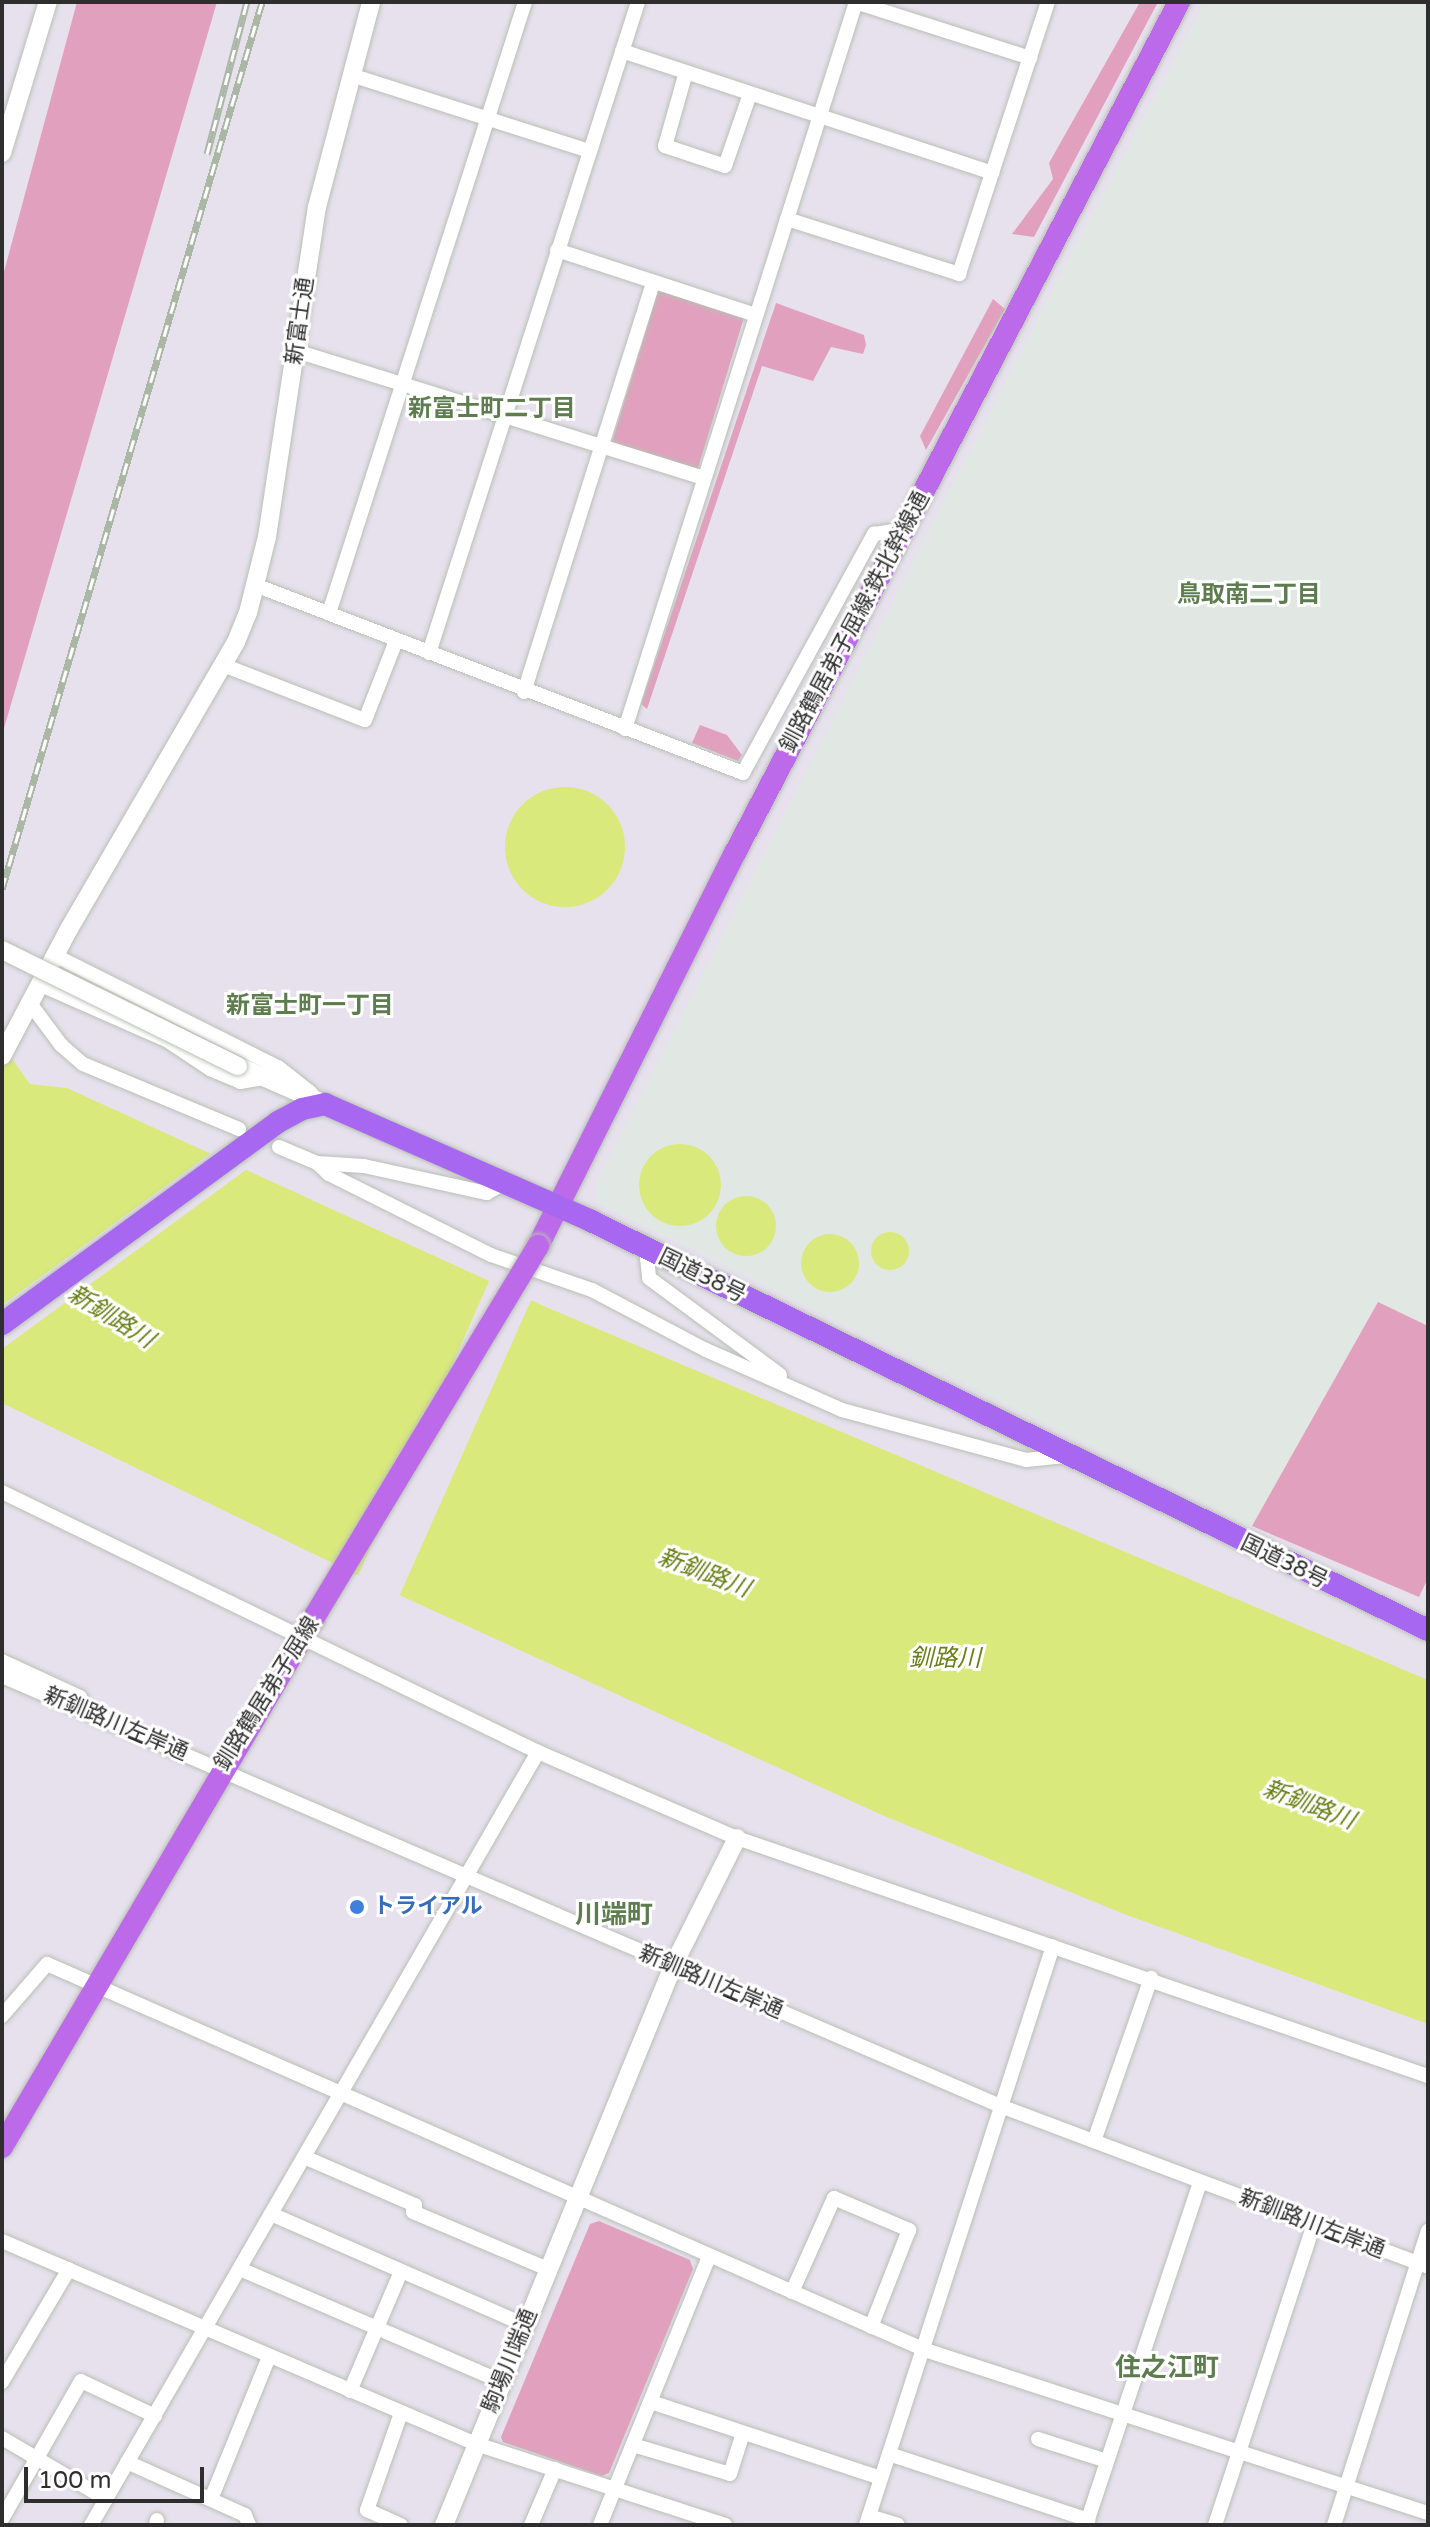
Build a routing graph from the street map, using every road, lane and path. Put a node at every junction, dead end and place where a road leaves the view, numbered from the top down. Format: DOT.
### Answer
graph roads {
  1 [pos="48,2"];
  2 [pos="371,2"];
  3 [pos="525,2"];
  4 [pos="638,2"];
  5 [pos="855,2"];
  6 [pos="1048,2"];
  7 [pos="1179,2"];
  8 [pos="622,51"];
  9 [pos="1030,58"];
  10 [pos="686,72"];
  11 [pos="351,75"];
  12 [pos="750,94"];
  13 [pos="819,116"];
  14 [pos="486,119"];
  15 [pos="589,151"];
  16 [pos="2,153"];
  17 [pos="992,173"];
  18 [pos="787,219"];
  19 [pos="557,250"];
  20 [pos="653,284"];
  21 [pos="756,315"];
  22 [pos="296,351"];
  23 [pos="403,385"];
  24 [pos="505,417"];
  25 [pos="603,446"];
  26 [pos="703,478"];
  27 [pos="904,529"];
  28 [pos="255,585"];
  29 [pos="329,613"];
  30 [pos="396,641"];
  31 [pos="429,653"];
  32 [pos="223,665"];
  33 [pos="524,692"];
  34 [pos="625,729"];
  35 [pos="2,950"];
  36 [pos="54,955"];
  37 [pos="39,984"];
  38 [pos="29,1002"];
  39 [pos="2,1056"];
  40 [pos="263,1078"];
  41 [pos="325,1104"];
  42 [pos="246,1136"];
  43 [pos="279,1147"];
  44 [pos="317,1163"];
  45 [pos="504,1183"];
  46 [pos="559,1206"];
  47 [pos="538,1246"];
  48 [pos="646,1248"];
  49 [pos="2,1324"];
  50 [pos="800,1390"];
  51 [pos="1065,1456"];
  52 [pos="2,1492"];
  53 [pos="307,1629"];
  54 [pos="1428,1630"];
  55 [pos="2,1661"];
  56 [pos="2,1676"];
  57 [pos="87,1712"];
  58 [pos="538,1752"];
  59 [pos="221,1768"];
  60 [pos="737,1838"];
  61 [pos="468,1880"];
  62 [pos="1053,1946"];
  63 [pos="673,1966"];
  64 [pos="1151,1978"];
  65 [pos="95,1987"];
  66 [pos="2,2016"];
  67 [pos="1428,2076"];
  68 [pos="342,2094"];
  69 [pos="1003,2107"];
  70 [pos="1094,2141"];
  71 [pos="2,2147"];
  72 [pos="304,2157"];
  73 [pos="1200,2182"];
  74 [pos="579,2197"];
  75 [pos="271,2214"];
  76 [pos="1314,2224"];
  77 [pos="1428,2231"];
  78 [pos="2,2241"];
  79 [pos="709,2256"];
  80 [pos="1422,2265"];
  81 [pos="69,2269"];
  82 [pos="240,2269"];
  83 [pos="548,2269"];
  84 [pos="400,2274"];
  85 [pos="792,2292"];
  86 [pos="525,2325"];
  87 [pos="871,2327"];
  88 [pos="377,2328"];
  89 [pos="206,2330"];
  90 [pos="925,2350"];
  91 [pos="269,2357"];
  92 [pos="2,2382"];
  93 [pos="502,2382"];
  94 [pos="350,2391"];
  95 [pos="651,2402"];
  96 [pos="401,2413"];
  97 [pos="1122,2413"];
  98 [pos="155,2416"];
  99 [pos="743,2433"];
  100 [pos="2,2438"];
  101 [pos="1038,2439"];
  102 [pos="476,2444"];
  103 [pos="633,2445"];
  104 [pos="1240,2450"];
  105 [pos="889,2454"];
  106 [pos="37,2458"];
  107 [pos="1107,2461"];
  108 [pos="127,2462"];
  109 [pos="555,2469"];
  110 [pos="881,2478"];
  111 [pos="1347,2485"];
  112 [pos="615,2488"];
  113 [pos="106,2499"];
  114 [pos="211,2499"];
  115 [pos="1428,2513"];
  116 [pos="2,2519"];
  117 [pos="867,2520"];
  118 [pos="1087,2522"];
  119 [pos="91,2525"];
  120 [pos="249,2525"];
  121 [pos="401,2525"];
  122 [pos="444,2525"];
  123 [pos="531,2525"];
  124 [pos="600,2525"];
  125 [pos="725,2525"];
  126 [pos="898,2525"];
  127 [pos="1215,2525"];
  128 [pos="1334,2525"];
  1 -- 16 [label="street"];
  2 -- 11 [label="street, 新富士通"];
  3 -- 14 [label="street"];
  4 -- 8 [label="street"];
  5 -- 9 [label="street"];
  5 -- 13 [label="street"];
  6 -- 9 [label="street"];
  7 -- 27 [label="main road, 釧路鶴居弟子屈線:鉄北幹線通"];
  8 -- 10 [label="street"];
  8 -- 15 [label="street"];
  9 -- 17 [label="street"];
  10 -- 12 [label="street"];
  10 -- 12 [label="street"];
  11 -- 14 [label="street"];
  11 -- 22 [label="street, 新富士通"];
  12 -- 13 [label="street"];
  13 -- 17 [label="street"];
  13 -- 18 [label="street"];
  14 -- 15 [label="street"];
  14 -- 23 [label="street"];
  15 -- 19 [label="street"];
  17 -- 18 [label="street"];
  18 -- 21 [label="street"];
  19 -- 20 [label="street"];
  19 -- 24 [label="street"];
  20 -- 21 [label="street"];
  20 -- 25 [label="street"];
  21 -- 26 [label="street"];
  22 -- 23 [label="street"];
  22 -- 28 [label="street, 新富士通"];
  23 -- 24 [label="street"];
  23 -- 29 [label="street"];
  24 -- 25 [label="street"];
  24 -- 31 [label="street"];
  25 -- 26 [label="street"];
  25 -- 33 [label="street"];
  26 -- 34 [label="street"];
  27 -- 34 [label="street"];
  27 -- 46 [label="main road, 釧路鶴居弟子屈線:鉄北幹線通"];
  28 -- 29 [label="street"];
  28 -- 32 [label="street, 新富士通"];
  29 -- 30 [label="street"];
  30 -- 31 [label="street"];
  30 -- 32 [label="street"];
  31 -- 33 [label="street"];
  32 -- 36 [label="street, 新富士通"];
  33 -- 34 [label="street"];
  35 -- 40 [label="street, bridge"];
  36 -- 37 [label="street, 新富士通"];
  36 -- 41 [label="street"];
  37 -- 38 [label="street, 新富士通"];
  37 -- 40 [label="street"];
  38 -- 39 [label="street, 新富士通"];
  38 -- 42 [label="street"];
  40 -- 41 [label="street"];
  41 -- 42 [label="highway"];
  41 -- 45 [label="highway, 国道38号"];
  42 -- 49 [label="highway"];
  43 -- 44 [label="street"];
  44 -- 45 [label="street"];
  44 -- 50 [label="street"];
  45 -- 46 [label="highway, 国道38号"];
  46 -- 47 [label="main road, 釧路鶴居弟子屈線:鉄北幹線通"];
  46 -- 48 [label="highway, 国道38号"];
  47 -- 53 [label="main road, 釧路鶴居弟子屈線, bridge"];
  48 -- 50 [label="street"];
  48 -- 51 [label="highway, 国道38号"];
  50 -- 51 [label="street"];
  51 -- 54 [label="highway, 国道38号"];
  52 -- 53 [label="street"];
  53 -- 58 [label="street"];
  53 -- 59 [label="main road, 釧路鶴居弟子屈線"];
  55 -- 57 [label="street"];
  56 -- 57 [label="street, 新釧路川左岸通"];
  57 -- 59 [label="street, 新釧路川左岸通"];
  58 -- 60 [label="street"];
  58 -- 61 [label="street"];
  59 -- 61 [label="street, 新釧路川左岸通"];
  59 -- 65 [label="main road, 釧路鶴居弟子屈線"];
  60 -- 62 [label="street"];
  60 -- 63 [label="street, 駒場川端通"];
  61 -- 63 [label="street, 新釧路川左岸通"];
  61 -- 68 [label="street"];
  62 -- 64 [label="street"];
  62 -- 69 [label="street"];
  63 -- 69 [label="street, 新釧路川左岸通"];
  63 -- 74 [label="street, 駒場川端通"];
  64 -- 67 [label="street"];
  64 -- 70 [label="street"];
  65 -- 66 [label="street"];
  65 -- 68 [label="street"];
  65 -- 71 [label="main road, 釧路鶴居弟子屈線"];
  68 -- 72 [label="street"];
  68 -- 74 [label="street"];
  69 -- 70 [label="street, 新釧路川左岸通"];
  69 -- 90 [label="street"];
  70 -- 73 [label="street, 新釧路川左岸通"];
  72 -- 75 [label="street"];
  72 -- 83 [label="street"];
  73 -- 76 [label="street, 新釧路川左岸通"];
  73 -- 97 [label="street"];
  74 -- 79 [label="street"];
  74 -- 83 [label="street, 駒場川端通"];
  75 -- 82 [label="street"];
  75 -- 84 [label="street"];
  76 -- 80 [label="street, 新釧路川左岸通"];
  76 -- 104 [label="street"];
  77 -- 80 [label="street"];
  78 -- 81 [label="street"];
  79 -- 85 [label="street"];
  79 -- 95 [label="street"];
  80 -- 111 [label="street"];
  81 -- 89 [label="street"];
  81 -- 92 [label="street"];
  82 -- 88 [label="street"];
  82 -- 89 [label="street"];
  83 -- 86 [label="street, 駒場川端通"];
  84 -- 86 [label="street"];
  84 -- 88 [label="street"];
  85 -- 87 [label="street"];
  85 -- 87 [label="street"];
  86 -- 93 [label="street, 駒場川端通"];
  87 -- 90 [label="street"];
  88 -- 93 [label="street"];
  88 -- 94 [label="street"];
  89 -- 91 [label="street"];
  89 -- 98 [label="street"];
  90 -- 97 [label="street"];
  90 -- 105 [label="street"];
  91 -- 94 [label="street"];
  91 -- 114 [label="street"];
  93 -- 102 [label="street, 駒場川端通"];
  94 -- 96 [label="street"];
  95 -- 99 [label="street"];
  95 -- 103 [label="street"];
  96 -- 102 [label="street"];
  96 -- 121 [label="street"];
  97 -- 104 [label="street"];
  97 -- 107 [label="street"];
  98 -- 106 [label="street"];
  98 -- 108 [label="street"];
  99 -- 103 [label="street"];
  99 -- 110 [label="street"];
  100 -- 106 [label="street"];
  101 -- 107 [label="street"];
  102 -- 109 [label="street"];
  102 -- 122 [label="street, 駒場川端通"];
  103 -- 112 [label="street"];
  104 -- 111 [label="street"];
  104 -- 127 [label="street"];
  105 -- 110 [label="street"];
  105 -- 118 [label="street"];
  106 -- 113 [label="street"];
  106 -- 116 [label="street"];
  107 -- 118 [label="street"];
  108 -- 113 [label="street"];
  108 -- 114 [label="street"];
  109 -- 112 [label="street"];
  109 -- 123 [label="street"];
  110 -- 117 [label="street"];
  111 -- 115 [label="street"];
  111 -- 128 [label="street"];
  112 -- 124 [label="street"];
  112 -- 125 [label="street"];
  113 -- 119 [label="street"];
  114 -- 120 [label="street"];
  117 -- 126 [label="street"];
}
